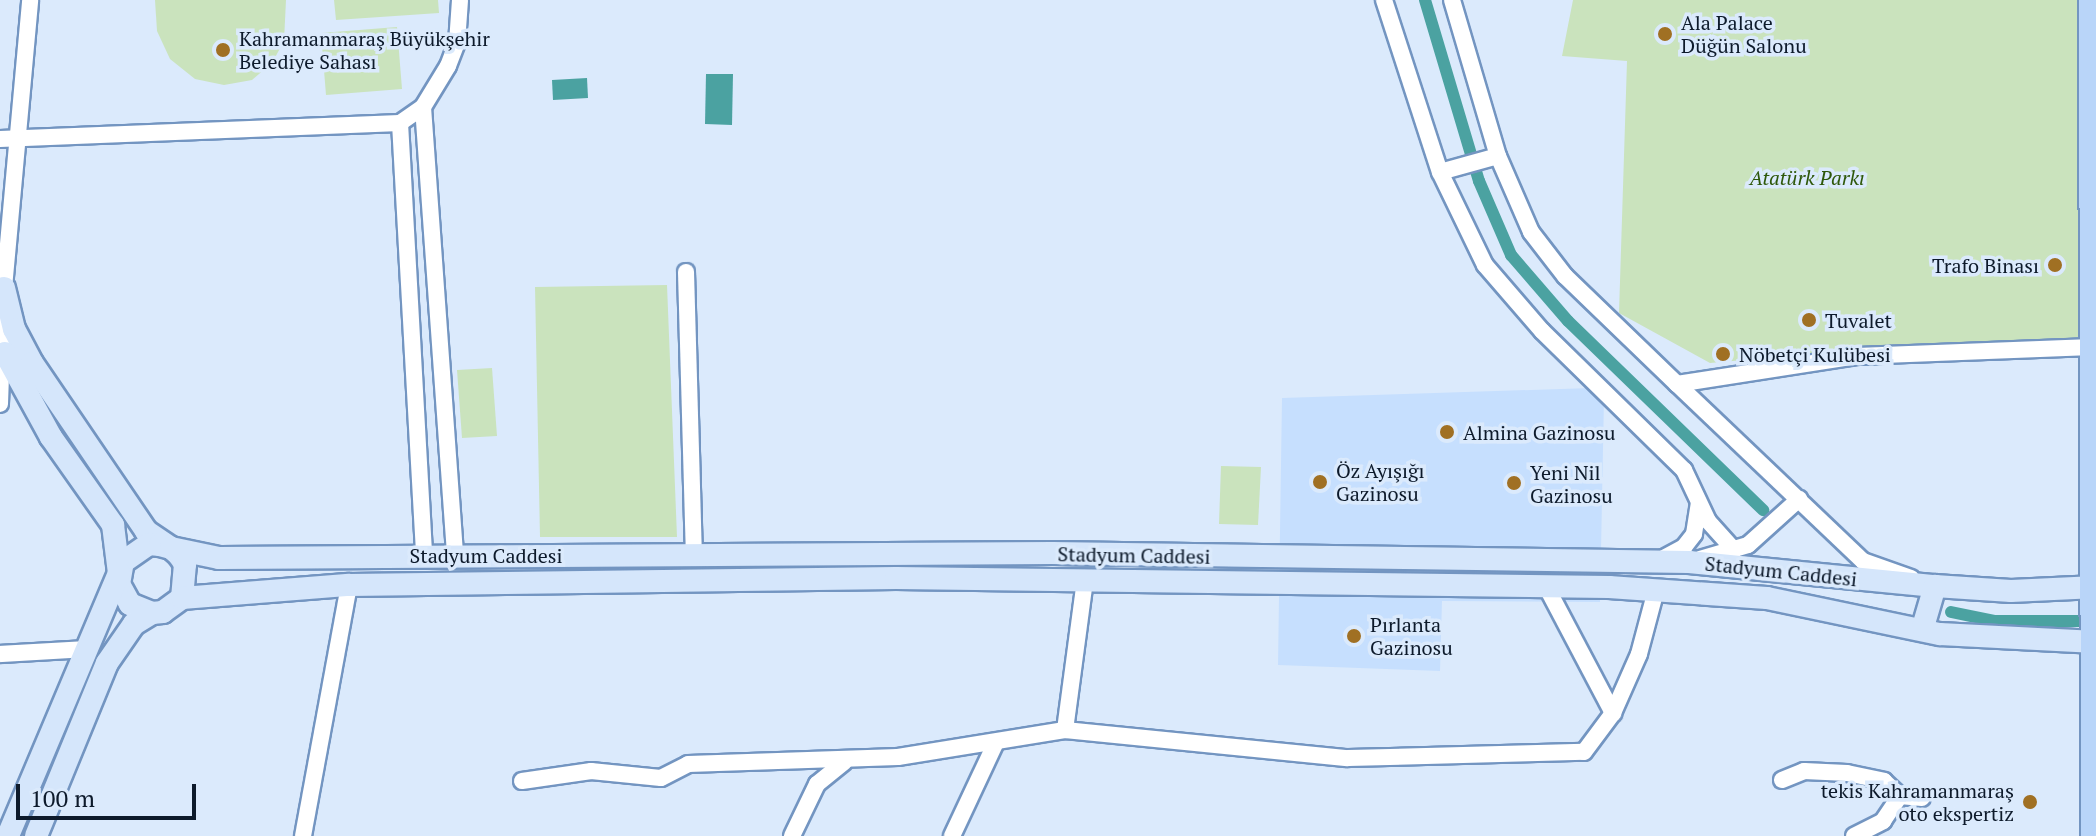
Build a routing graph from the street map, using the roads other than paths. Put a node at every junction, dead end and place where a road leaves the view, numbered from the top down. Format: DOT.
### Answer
graph roads {
  1 [pos="30,0"];
  2 [pos="460,0"];
  3 [pos="1384,0"];
  4 [pos="1452,0"];
  5 [pos="2091,0"];
  6 [pos="423,107"];
  7 [pos="400,123"];
  8 [pos="0,139"];
  9 [pos="18,141"];
  10 [pos="1498,156"];
  11 [pos="1440,172"];
  12 [pos="686,272"];
  13 [pos="4,288"];
  14 [pos="2092,347"];
  15 [pos="5,353"];
  16 [pos="1677,384"];
  17 [pos="0,404"];
  18 [pos="1699,498"];
  19 [pos="1799,499"];
  20 [pos="171,548"];
  21 [pos="1734,550"];
  22 [pos="417,555"];
  23 [pos="689,555"];
  24 [pos="464,556"];
  25 [pos="1656,562"];
  26 [pos="1689,562"];
  27 [pos="119,573"];
  28 [pos="1085,580"];
  29 [pos="674,583"];
  30 [pos="410,584"];
  31 [pos="468,584"];
  32 [pos="349,585"];
  33 [pos="1546,586"];
  34 [pos="1935,586"];
  35 [pos="2095,587"];
  36 [pos="1656,590"];
  37 [pos="182,598"];
  38 [pos="152,613"];
  39 [pos="1923,627"];
  40 [pos="2095,642"];
  41 [pos="88,649"];
  42 [pos="0,654"];
  43 [pos="1613,713"];
  44 [pos="1065,730"];
  45 [pos="995,744"];
  46 [pos="844,762"];
  47 [pos="1782,780"];
  48 [pos="522,781"];
  49 [pos="1900,796"];
  50 [pos="1922,798"];
  51 [pos="8,836"];
  52 [pos="36,836"];
  53 [pos="303,836"];
  54 [pos="792,836"];
  55 [pos="952,836"];
  56 [pos="1854,836"];
  57 [pos="2093,836"];
  1 -- 9 [label="street"];
  2 -- 6 [label="street"];
  3 -- 11 [label="street"];
  4 -- 10 [label="street"];
  5 -- 14 [label="highway"];
  6 -- 7 [label="street"];
  6 -- 24 [label="street"];
  7 -- 9 [label="street"];
  7 -- 22 [label="street"];
  8 -- 9 [label="street"];
  9 -- 13 [label="street"];
  10 -- 11 [label="street"];
  10 -- 16 [label="street"];
  11 -- 18 [label="street"];
  12 -- 23 [label="street"];
  13 -- 15 [label="street"];
  13 -- 20 [label="main road"];
  14 -- 16 [label="street"];
  14 -- 35 [label="highway"];
  15 -- 17 [label="street"];
  15 -- 27 [label="main road"];
  16 -- 19 [label="street"];
  18 -- 21 [label="street"];
  18 -- 25 [label="street"];
  19 -- 21 [label="street"];
  19 -- 34 [label="street"];
  20 -- 22 [label="main road, Stadyum Caddesi"];
  20 -- 27 [label="main road"];
  20 -- 37 [label="main road"];
  21 -- 26 [label="street"];
  22 -- 24 [label="main road, Stadyum Caddesi"];
  22 -- 30 [label="main road"];
  23 -- 24 [label="main road, Stadyum Caddesi"];
  23 -- 25 [label="main road, Stadyum Caddesi"];
  23 -- 29 [label="main road"];
  24 -- 31 [label="main road"];
  25 -- 26 [label="main road, Stadyum Caddesi"];
  26 -- 34 [label="main road, Stadyum Caddesi"];
  27 -- 38 [label="main road"];
  27 -- 41 [label="main road"];
  28 -- 29 [label="main road, Stadyum Caddesi"];
  28 -- 33 [label="main road, Stadyum Caddesi"];
  28 -- 44 [label="street"];
  29 -- 31 [label="main road, Stadyum Caddesi"];
  30 -- 31 [label="main road, Stadyum Caddesi"];
  30 -- 32 [label="main road, Stadyum Caddesi"];
  32 -- 37 [label="main road, Stadyum Caddesi"];
  32 -- 53 [label="street"];
  33 -- 36 [label="main road, Stadyum Caddesi"];
  33 -- 43 [label="street"];
  34 -- 35 [label="main road, Stadyum Caddesi"];
  34 -- 39 [label="main road"];
  35 -- 40 [label="highway"];
  36 -- 39 [label="main road, Stadyum Caddesi"];
  36 -- 43 [label="street"];
  37 -- 38 [label="main road"];
  38 -- 52 [label="main road"];
  39 -- 40 [label="main road, Stadyum Caddesi"];
  40 -- 57 [label="highway"];
  41 -- 42 [label="street"];
  41 -- 51 [label="main road"];
  43 -- 44 [label="street"];
  44 -- 45 [label="street"];
  45 -- 46 [label="street"];
  45 -- 55 [label="street"];
  46 -- 48 [label="street"];
  46 -- 54 [label="street"];
  47 -- 49 [label="street"];
  49 -- 50 [label="street"];
  49 -- 56 [label="street"];
}
